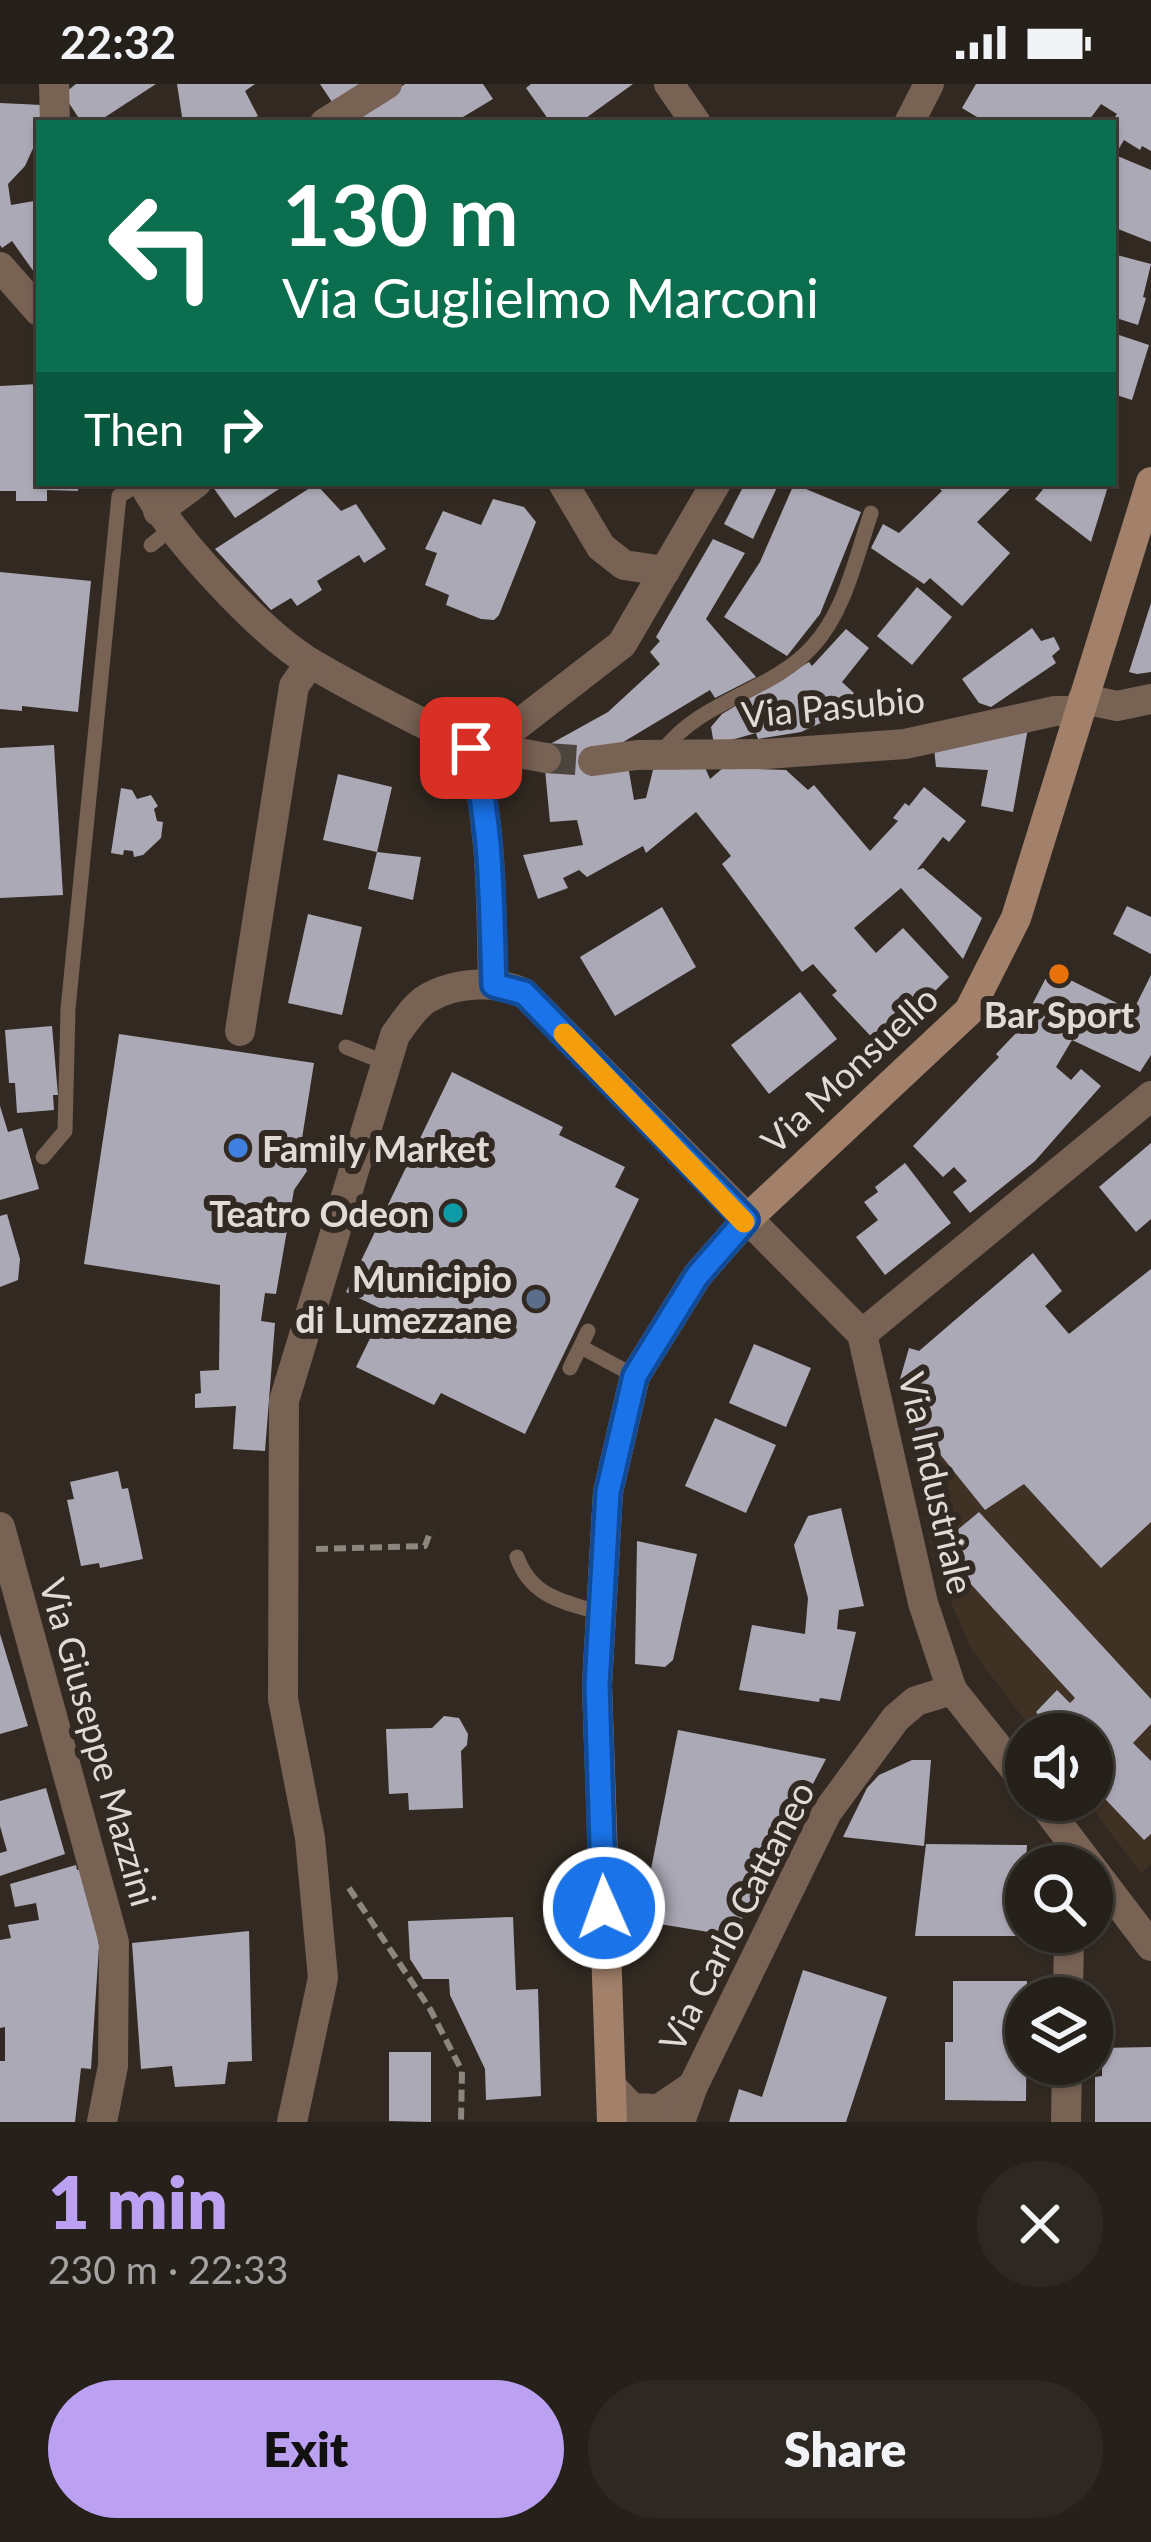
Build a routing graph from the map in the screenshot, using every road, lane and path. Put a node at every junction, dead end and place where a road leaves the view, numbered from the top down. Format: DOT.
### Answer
graph roads {
  1 [pos="54,84"];
  2 [pos="387,84"];
  3 [pos="669,84"];
  4 [pos="929,84"];
  5 [pos="55,120"];
  6 [pos="330,120"];
  7 [pos="694,120"];
  8 [pos="911,120"];
  9 [pos="0,267"];
  10 [pos="36,308"];
  11 [pos="1151,482"];
  12 [pos="137,486"];
  13 [pos="143,486"];
  14 [pos="194,486"];
  15 [pos="565,486"];
  16 [pos="714,486"];
  17 [pos="871,513"];
  18 [pos="160,528"];
  19 [pos="1141,552"];
  20 [pos="664,571"];
  21 [pos="310,663"];
  22 [pos="1151,700"];
  23 [pos="1081,705"];
  24 [pos="484,744"];
  25 [pos="660,754"];
  26 [pos="546,758"];
  27 [pos="593,761"];
  28 [pos="494,985"];
  29 [pos="240,1031"];
  30 [pos="346,1047"];
  31 [pos="386,1063"];
  32 [pos="1151,1096"];
  33 [pos="43,1157"];
  34 [pos="746,1220"];
  35 [pos="862,1334"];
  36 [pos="570,1368"];
  37 [pos="635,1376"];
  38 [pos="0,1527"];
  39 [pos="431,1530"];
  40 [pos="314,1549"];
  41 [pos="518,1557"];
  42 [pos="601,1612"];
  43 [pos="952,1690"];
  44 [pos="1005,1757"];
  45 [pos="346,1884"];
  46 [pos="1113,1898"];
  47 [pos="1151,1946"];
  48 [pos="1067,2085"];
  49 [pos="611,2086"];
  50 [pos="693,2086"];
  51 [pos="102,2122"];
  52 [pos="292,2122"];
  53 [pos="461,2122"];
  54 [pos="612,2122"];
  55 [pos="680,2122"];
  56 [pos="1066,2122"];
  1 -- 5 [label="street"];
  2 -- 6 [label="street"];
  3 -- 7 [label="street"];
  4 -- 8 [label="street"];
  9 -- 10 [label="street"];
  11 -- 19 [label="main road, Via Monsuello"];
  12 -- 33 [label="lane"];
  13 -- 18 [label="street"];
  14 -- 18 [label="street"];
  15 -- 20 [label="street"];
  16 -- 20 [label="street"];
  17 -- 25 [label="lane"];
  18 -- 21 [label="street"];
  19 -- 23 [label="main road, Via Monsuello"];
  20 -- 24 [label="street"];
  21 -- 24 [label="street"];
  21 -- 29 [label="street"];
  22 -- 23 [label="street, Via Pasubio"];
  23 -- 25 [label="street, Via Pasubio"];
  23 -- 34 [label="main road, Via Monsuello"];
  24 -- 26 [label="street"];
  24 -- 28 [label="street"];
  25 -- 27 [label="street, Via Pasubio"];
  28 -- 31 [label="street"];
  28 -- 34 [label="street, Via Industriale"];
  30 -- 31 [label="lane"];
  31 -- 52 [label="street"];
  32 -- 35 [label="street"];
  34 -- 35 [label="street, Via Industriale"];
  34 -- 37 [label="main road, Via Monsuello"];
  35 -- 43 [label="street, Via Industriale"];
  36 -- 37 [label="lane"];
  37 -- 42 [label="main road, Via Monsuello"];
  38 -- 51 [label="street, Via Giuseppe Mazzini"];
  39 -- 40 [label="path"];
  41 -- 42 [label="lane"];
  42 -- 49 [label="main road, Via Monsuello"];
  43 -- 44 [label="street, Via Industriale"];
  43 -- 50 [label="street, Via Carlo Cattaneo"];
  45 -- 53 [label="path"];
  46 -- 47 [label="street"];
  48 -- 56 [label="street"];
  49 -- 50 [label="street, Via Carlo Cattaneo"];
  49 -- 54 [label="main road, Via Monsuello"];
  50 -- 55 [label="street, Via Carlo Cattaneo"];
}
